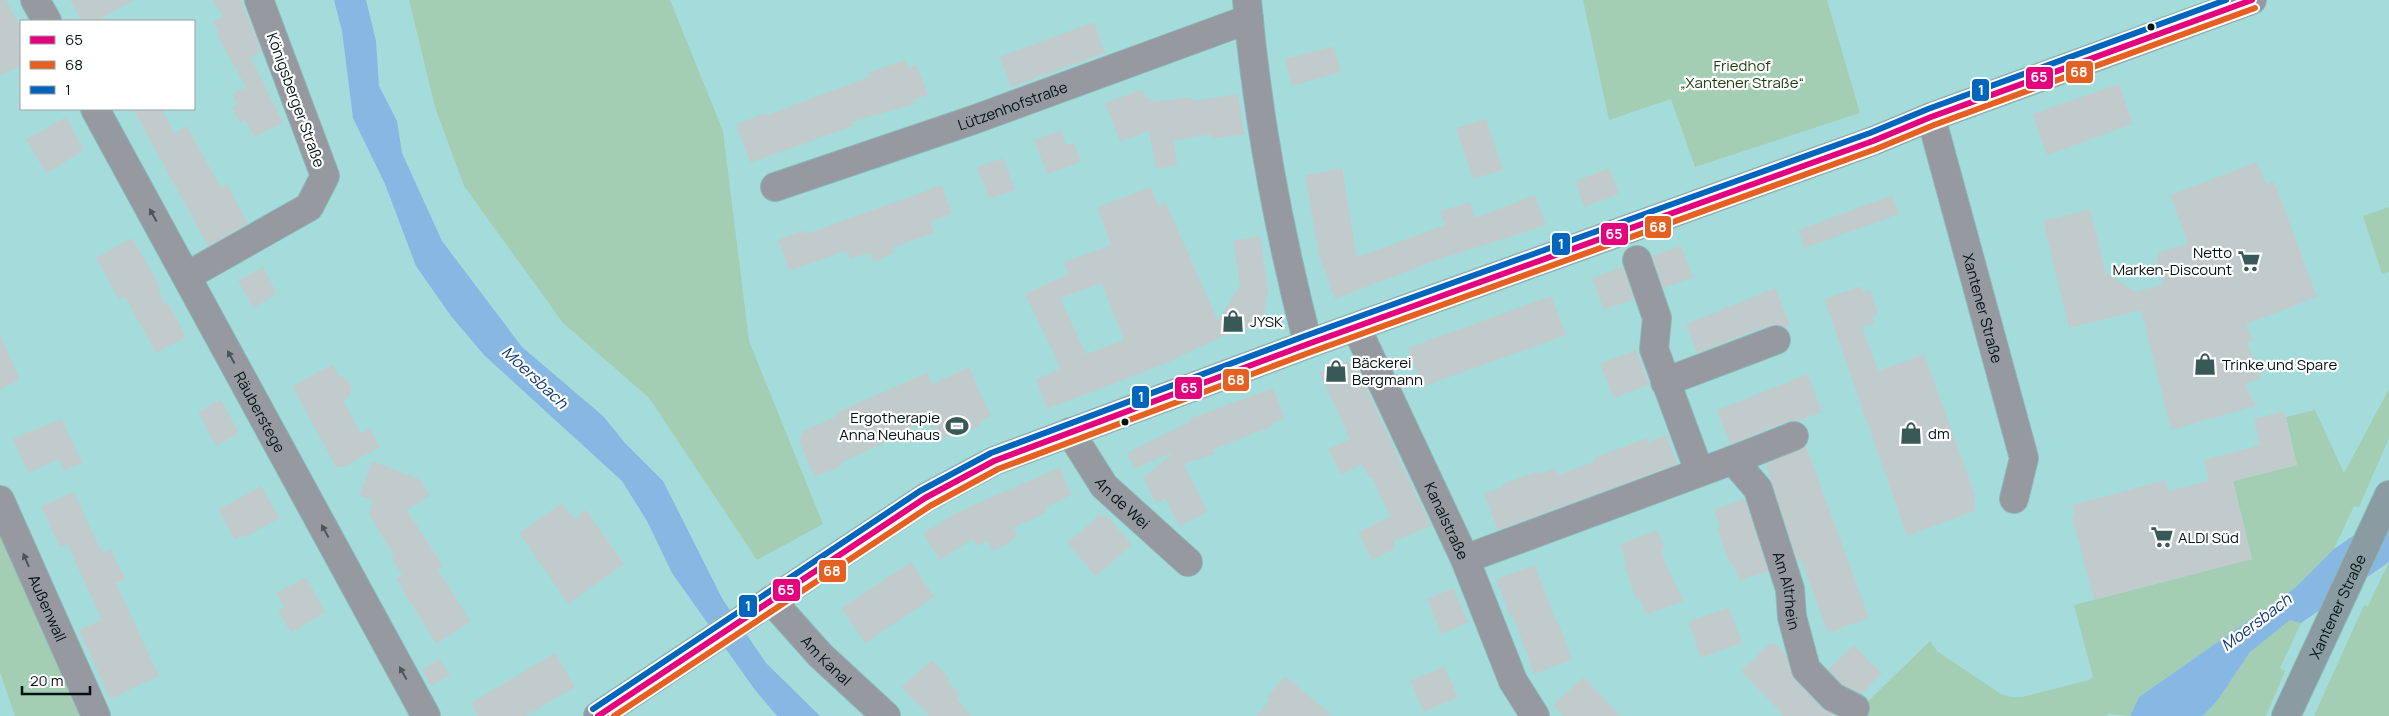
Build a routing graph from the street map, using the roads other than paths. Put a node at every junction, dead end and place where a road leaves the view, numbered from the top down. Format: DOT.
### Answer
graph roads {
  1 [pos="35,0"];
  2 [pos="259,0"];
  3 [pos="2252,0"];
  4 [pos="1248,10"];
  5 [pos="46,20"];
  6 [pos="96,110"];
  7 [pos="1931,117"];
  8 [pos="775,187"];
  9 [pos="1637,260"];
  10 [pos="187,276"];
  11 [pos="1356,327"];
  12 [pos="1776,340"];
  13 [pos="1308,344"];
  14 [pos="1665,382"];
  15 [pos="1070,432"];
  16 [pos="1794,436"];
  17 [pos="1733,460"];
  18 [pos="1699,471"];
  19 [pos="2389,495"];
  20 [pos="2014,499"];
  21 [pos="0,500"];
  22 [pos="1465,559"];
  23 [pos="1188,562"];
  24 [pos="765,605"];
  25 [pos="1855,708"];
  26 [pos="96,716"];
  27 [pos="426,716"];
  28 [pos="598,716"];
  29 [pos="886,716"];
  30 [pos="1535,716"];
  31 [pos="2286,716"];
  1 -- 5 [label="street"];
  2 -- 10 [label="street, Königsberger Straße"];
  3 -- 7 [label="street"];
  4 -- 8 [label="street, Lützenhofstraße"];
  4 -- 13 [label="street"];
  10 -- 6 [label="street, Räuberstege, one-way"];
  7 -- 11 [label="street"];
  7 -- 20 [label="street, Xantener Straße"];
  9 -- 14 [label="street"];
  27 -- 10 [label="street, Räuberstege, one-way"];
  11 -- 13 [label="street"];
  11 -- 22 [label="street, Kanalstraße"];
  12 -- 14 [label="street"];
  13 -- 15 [label="street"];
  14 -- 18 [label="street"];
  15 -- 23 [label="street, An de Wei"];
  15 -- 24 [label="street"];
  16 -- 17 [label="street"];
  17 -- 18 [label="street"];
  17 -- 25 [label="street, Am Altrhein"];
  18 -- 22 [label="street"];
  19 -- 31 [label="main road, Xantener Straße"];
  26 -- 21 [label="street, Außenwall, one-way"];
  22 -- 30 [label="street, Kanalstraße"];
  24 -- 28 [label="street"];
  24 -- 29 [label="street, Am Kanal"];
}
